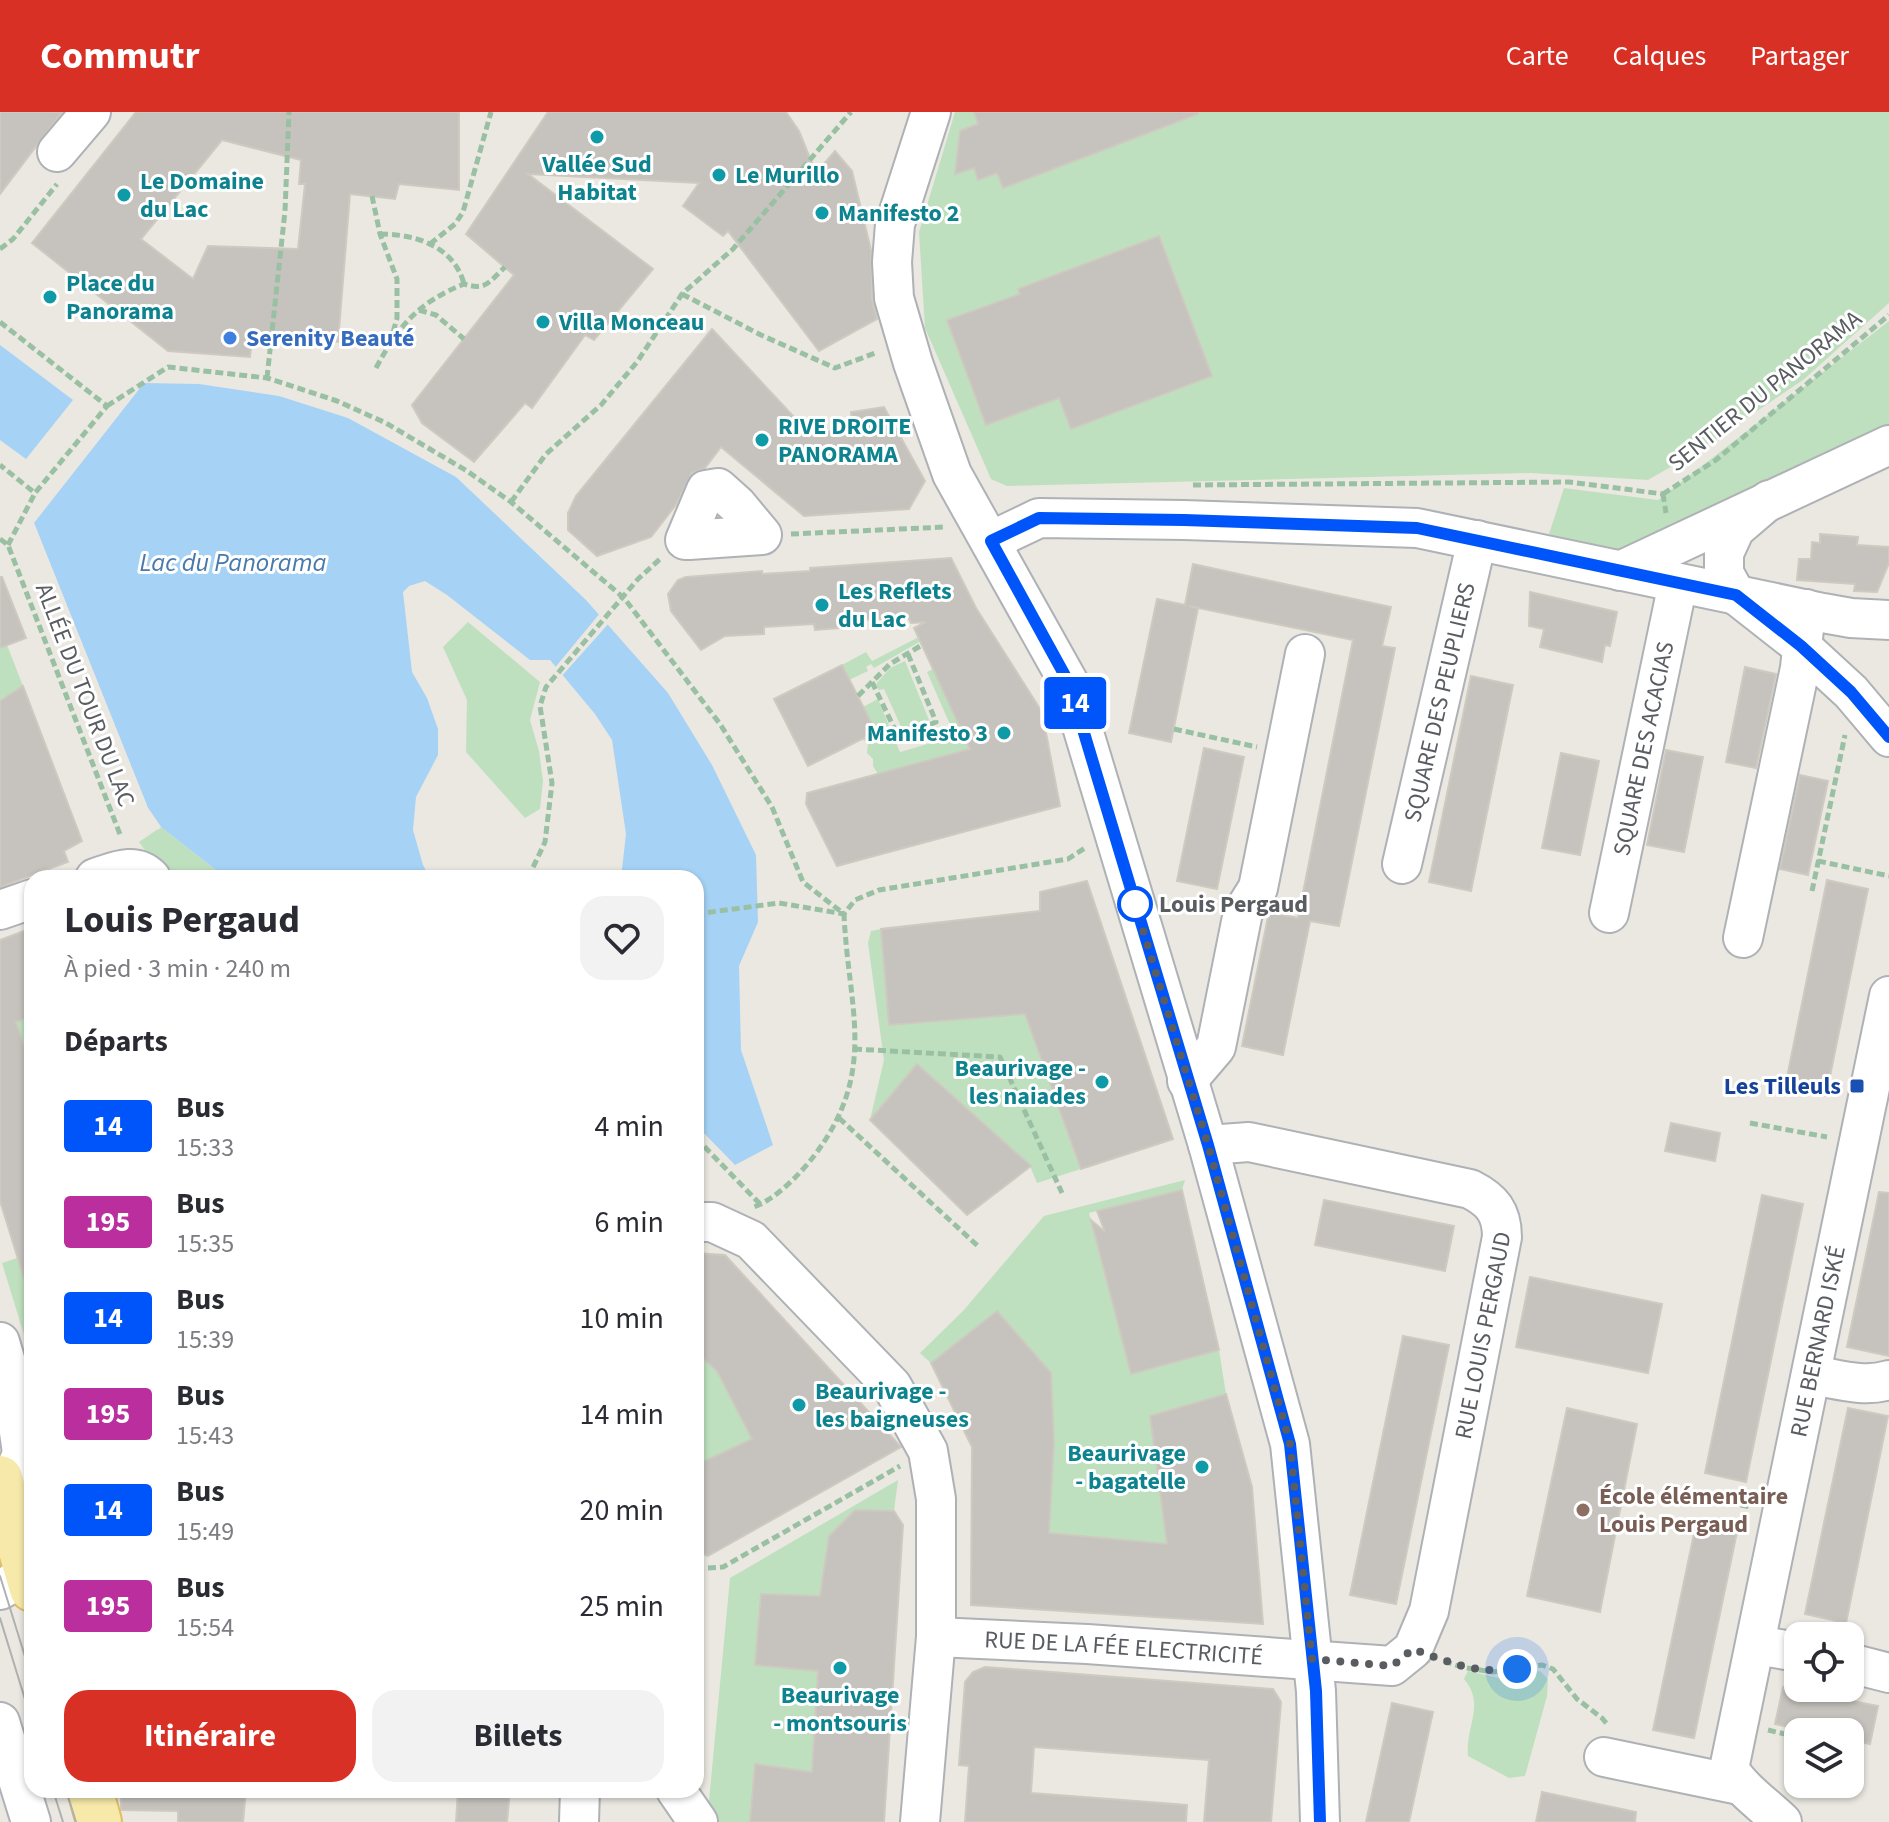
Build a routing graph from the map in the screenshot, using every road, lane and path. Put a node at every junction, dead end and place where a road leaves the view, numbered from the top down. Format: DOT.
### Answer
graph roads {
  1 [pos="91,112"];
  2 [pos="289,112"];
  3 [pos="491,112"];
  4 [pos="851,112"];
  5 [pos="931,112"];
  6 [pos="57,152"];
  7 [pos="372,196"];
  8 [pos="380,234"];
  9 [pos="430,244"];
  10 [pos="505,267"];
  11 [pos="464,284"];
  12 [pos="682,294"];
  13 [pos="419,310"];
  14 [pos="1889,315"];
  15 [pos="0,322"];
  16 [pos="464,339"];
  17 [pos="391,341"];
  18 [pos="906,341"];
  19 [pos="376,368"];
  20 [pos="267,378"];
  21 [pos="107,406"];
  22 [pos="1889,445"];
  23 [pos="0,465"];
  24 [pos="1191,485"];
  25 [pos="35,493"];
  26 [pos="1769,500"];
  27 [pos="511,502"];
  28 [pos="1719,524"];
  29 [pos="0,539"];
  30 [pos="1477,540"];
  31 [pos="991,541"];
  32 [pos="8,545"];
  33 [pos="1620,571"];
  34 [pos="1705,588"];
  35 [pos="624,598"];
  36 [pos="1815,611"];
  37 [pos="1889,620"];
  38 [pos="922,645"];
  39 [pos="1801,646"];
  40 [pos="908,654"];
  41 [pos="1305,654"];
  42 [pos="1836,679"];
  43 [pos="872,682"];
  44 [pos="858,696"];
  45 [pos="1174,729"];
  46 [pos="1846,729"];
  47 [pos="1889,737"];
  48 [pos="1285,753"];
  49 [pos="1112,830"];
  50 [pos="1818,861"];
  51 [pos="1402,864"];
  52 [pos="141,870"];
  53 [pos="534,870"];
  54 [pos="1889,876"];
  55 [pos="1812,891"];
  56 [pos="24,902"];
  57 [pos="0,910"];
  58 [pos="704,913"];
  59 [pos="1609,913"];
  60 [pos="844,914"];
  61 [pos="1743,938"];
  62 [pos="1888,1006"];
  63 [pos="854,1049"];
  64 [pos="1187,1081"];
  65 [pos="839,1118"];
  66 [pos="1750,1123"];
  67 [pos="1840,1140"];
  68 [pos="1208,1145"];
  69 [pos="704,1146"];
  70 [pos="1062,1193"];
  71 [pos="761,1205"];
  72 [pos="704,1222"];
  73 [pos="980,1248"];
  74 [pos="0,1342"];
  75 [pos="1812,1375"];
  76 [pos="1889,1380"];
  77 [pos="928,1451"];
  78 [pos="13,1483"];
  79 [pos="1670,1491"];
  80 [pos="1783,1514"];
  81 [pos="704,1568"];
  82 [pos="20,1585"];
  83 [pos="936,1637"];
  84 [pos="1756,1645"];
  85 [pos="1413,1649"];
  86 [pos="1784,1650"];
  87 [pos="1312,1659"];
  88 [pos="1864,1667"];
  89 [pos="1889,1673"];
  90 [pos="0,1722"];
  91 [pos="1755,1727"];
  92 [pos="1784,1734"];
  93 [pos="1604,1757"];
  94 [pos="1739,1785"];
  95 [pos="92,1798"];
  96 [pos="580,1798"];
  97 [pos="682,1798"];
  98 [pos="31,1822"];
  99 [pos="99,1822"];
  100 [pos="579,1822"];
  101 [pos="698,1822"];
  102 [pos="920,1822"];
  103 [pos="1320,1822"];
  104 [pos="1782,1822"];
  1 -- 6 [label="street"];
  2 -- 20 [label="path"];
  3 -- 9 [label="path"];
  4 -- 12 [label="path"];
  5 -- 18 [label="street"];
  7 -- 8 [label="path"];
  8 -- 9 [label="path"];
  8 -- 17 [label="path"];
  9 -- 11 [label="path"];
  10 -- 11 [label="path"];
  11 -- 13 [label="path"];
  12 -- 18 [label="path"];
  12 -- 27 [label="path"];
  13 -- 16 [label="path"];
  13 -- 17 [label="path"];
  14 -- 24 [label="path, SENTIER DU PANORAMA"];
  15 -- 21 [label="path"];
  17 -- 19 [label="path"];
  18 -- 31 [label="street"];
  20 -- 21 [label="path"];
  20 -- 27 [label="path"];
  21 -- 25 [label="path"];
  22 -- 26 [label="street"];
  23 -- 25 [label="path"];
  25 -- 32 [label="path"];
  26 -- 28 [label="street"];
  26 -- 34 [label="street"];
  27 -- 35 [label="path"];
  28 -- 33 [label="street"];
  28 -- 34 [label="street, SQUARE DES ACACIAS"];
  29 -- 32 [label="path"];
  30 -- 31 [label="street"];
  30 -- 33 [label="street"];
  30 -- 51 [label="street, SQUARE DES PEUPLIERS"];
  31 -- 49 [label="street"];
  32 -- 52 [label="path, ALLÉE DU TOUR DU LAC"];
  33 -- 34 [label="street"];
  34 -- 36 [label="street"];
  34 -- 39 [label="street"];
  34 -- 59 [label="street, SQUARE DES ACACIAS"];
  35 -- 53 [label="path"];
  35 -- 60 [label="path"];
  36 -- 37 [label="street"];
  36 -- 39 [label="street"];
  36 -- 42 [label="street"];
  38 -- 40 [label="path"];
  39 -- 42 [label="street"];
  39 -- 61 [label="street"];
  40 -- 43 [label="path"];
  40 -- 43 [label="path"];
  41 -- 48 [label="street"];
  42 -- 47 [label="street"];
  43 -- 44 [label="path"];
  45 -- 48 [label="path"];
  46 -- 50 [label="path"];
  48 -- 64 [label="street"];
  49 -- 60 [label="path"];
  49 -- 64 [label="street"];
  50 -- 54 [label="path"];
  50 -- 55 [label="path"];
  56 -- 57 [label="street"];
  58 -- 60 [label="path"];
  60 -- 63 [label="path"];
  62 -- 75 [label="street, RUE BERNARD ISKÉ"];
  63 -- 65 [label="path"];
  63 -- 70 [label="path"];
  64 -- 68 [label="street"];
  65 -- 71 [label="path"];
  65 -- 73 [label="path"];
  66 -- 67 [label="path"];
  68 -- 85 [label="street, RUE LOUIS PERGAUD"];
  68 -- 87 [label="street"];
  69 -- 71 [label="path"];
  71 -- 72 [label="path"];
  72 -- 77 [label="street"];
  74 -- 78 [label="street"];
  75 -- 76 [label="street"];
  75 -- 80 [label="street, RUE BERNARD ISKÉ"];
  77 -- 81 [label="path"];
  77 -- 83 [label="street"];
  78 -- 82 [label="main road"];
  79 -- 80 [label="path"];
  80 -- 84 [label="street, RUE BERNARD ISKÉ"];
  83 -- 87 [label="street, RUE DE LA FÉE ELECTRICITÉ"];
  83 -- 102 [label="street"];
  84 -- 86 [label="street"];
  84 -- 94 [label="street, RUE BERNARD ISKÉ"];
  85 -- 87 [label="street"];
  85 -- 93 [label="path"];
  87 -- 103 [label="street"];
  88 -- 89 [label="street"];
  90 -- 98 [label="street"];
  91 -- 92 [label="path"];
  93 -- 94 [label="street"];
  94 -- 104 [label="street"];
  95 -- 99 [label="main road"];
  96 -- 100 [label="street"];
  97 -- 101 [label="street"];
}
